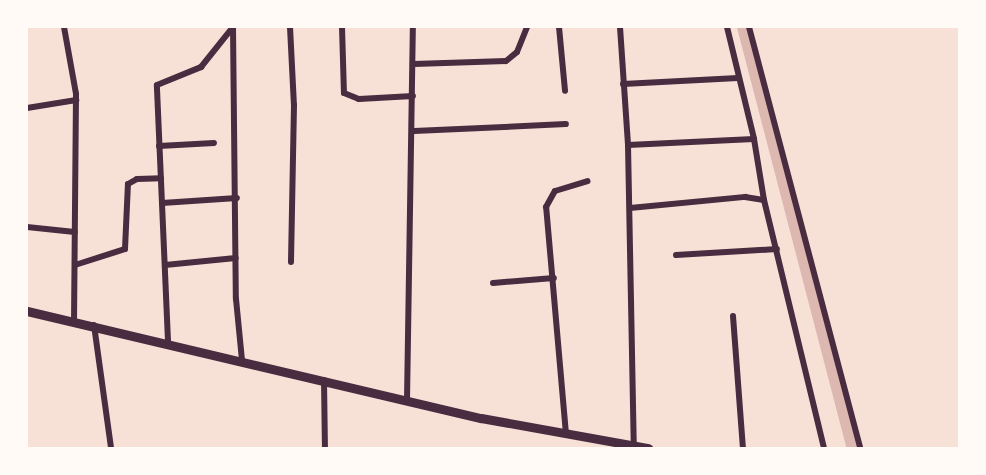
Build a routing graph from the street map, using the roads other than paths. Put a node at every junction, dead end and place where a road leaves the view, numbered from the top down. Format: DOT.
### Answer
graph roads {
  1 [pos="64,27"];
  2 [pos="233,27"];
  3 [pos="290,27"];
  4 [pos="342,27"];
  5 [pos="413,27"];
  6 [pos="527,27"];
  7 [pos="559,27"];
  8 [pos="620,27"];
  9 [pos="726,27"];
  10 [pos="749,27"];
  11 [pos="414,64"];
  12 [pos="738,78"];
  13 [pos="623,84"];
  14 [pos="565,91"];
  15 [pos="413,96"];
  16 [pos="75,100"];
  17 [pos="27,107"];
  18 [pos="566,124"];
  19 [pos="414,131"];
  20 [pos="754,138"];
  21 [pos="214,143"];
  22 [pos="628,145"];
  23 [pos="159,146"];
  24 [pos="161,178"];
  25 [pos="588,181"];
  26 [pos="237,198"];
  27 [pos="764,200"];
  28 [pos="162,203"];
  29 [pos="630,208"];
  30 [pos="27,227"];
  31 [pos="75,232"];
  32 [pos="777,249"];
  33 [pos="676,255"];
  34 [pos="236,258"];
  35 [pos="291,262"];
  36 [pos="75,265"];
  37 [pos="165,265"];
  38 [pos="554,278"];
  39 [pos="493,283"];
  40 [pos="27,311"];
  41 [pos="733,316"];
  42 [pos="74,321"];
  43 [pos="94,324"];
  44 [pos="168,341"];
  45 [pos="242,360"];
  46 [pos="324,379"];
  47 [pos="407,400"];
  48 [pos="566,434"];
  49 [pos="600,444"];
  50 [pos="634,446"];
  51 [pos="111,448"];
  52 [pos="325,448"];
  53 [pos="648,448"];
  54 [pos="743,448"];
  55 [pos="824,448"];
  56 [pos="860,448"];
  1 -- 16 [label="street"];
  2 -- 23 [label="street"];
  2 -- 26 [label="street"];
  3 -- 35 [label="street"];
  4 -- 15 [label="street"];
  5 -- 11 [label="street"];
  6 -- 11 [label="street"];
  7 -- 14 [label="street"];
  8 -- 13 [label="street"];
  9 -- 12 [label="street"];
  10 -- 56 [label="street"];
  11 -- 15 [label="street"];
  12 -- 13 [label="street"];
  12 -- 20 [label="street"];
  13 -- 22 [label="street"];
  15 -- 19 [label="street"];
  16 -- 17 [label="street"];
  16 -- 31 [label="street"];
  18 -- 19 [label="street"];
  19 -- 47 [label="street"];
  20 -- 22 [label="street"];
  20 -- 27 [label="street"];
  21 -- 23 [label="street"];
  22 -- 29 [label="street"];
  23 -- 24 [label="street"];
  24 -- 28 [label="street"];
  24 -- 36 [label="street"];
  25 -- 38 [label="street"];
  26 -- 28 [label="street"];
  26 -- 34 [label="street"];
  27 -- 29 [label="street"];
  27 -- 32 [label="street"];
  28 -- 37 [label="street"];
  29 -- 50 [label="street"];
  30 -- 31 [label="street"];
  31 -- 36 [label="street"];
  32 -- 33 [label="street"];
  32 -- 55 [label="street"];
  34 -- 37 [label="street"];
  34 -- 45 [label="street"];
  36 -- 42 [label="street"];
  37 -- 44 [label="street"];
  38 -- 39 [label="street"];
  38 -- 48 [label="street"];
  40 -- 42 [label="main road"];
  41 -- 54 [label="street"];
  42 -- 43 [label="main road"];
  43 -- 44 [label="main road"];
  43 -- 51 [label="street"];
  44 -- 45 [label="main road"];
  45 -- 46 [label="main road"];
  46 -- 47 [label="main road"];
  46 -- 52 [label="street"];
  47 -- 48 [label="main road"];
  48 -- 49 [label="main road"];
  49 -- 50 [label="main road"];
  50 -- 53 [label="main road"];
}
